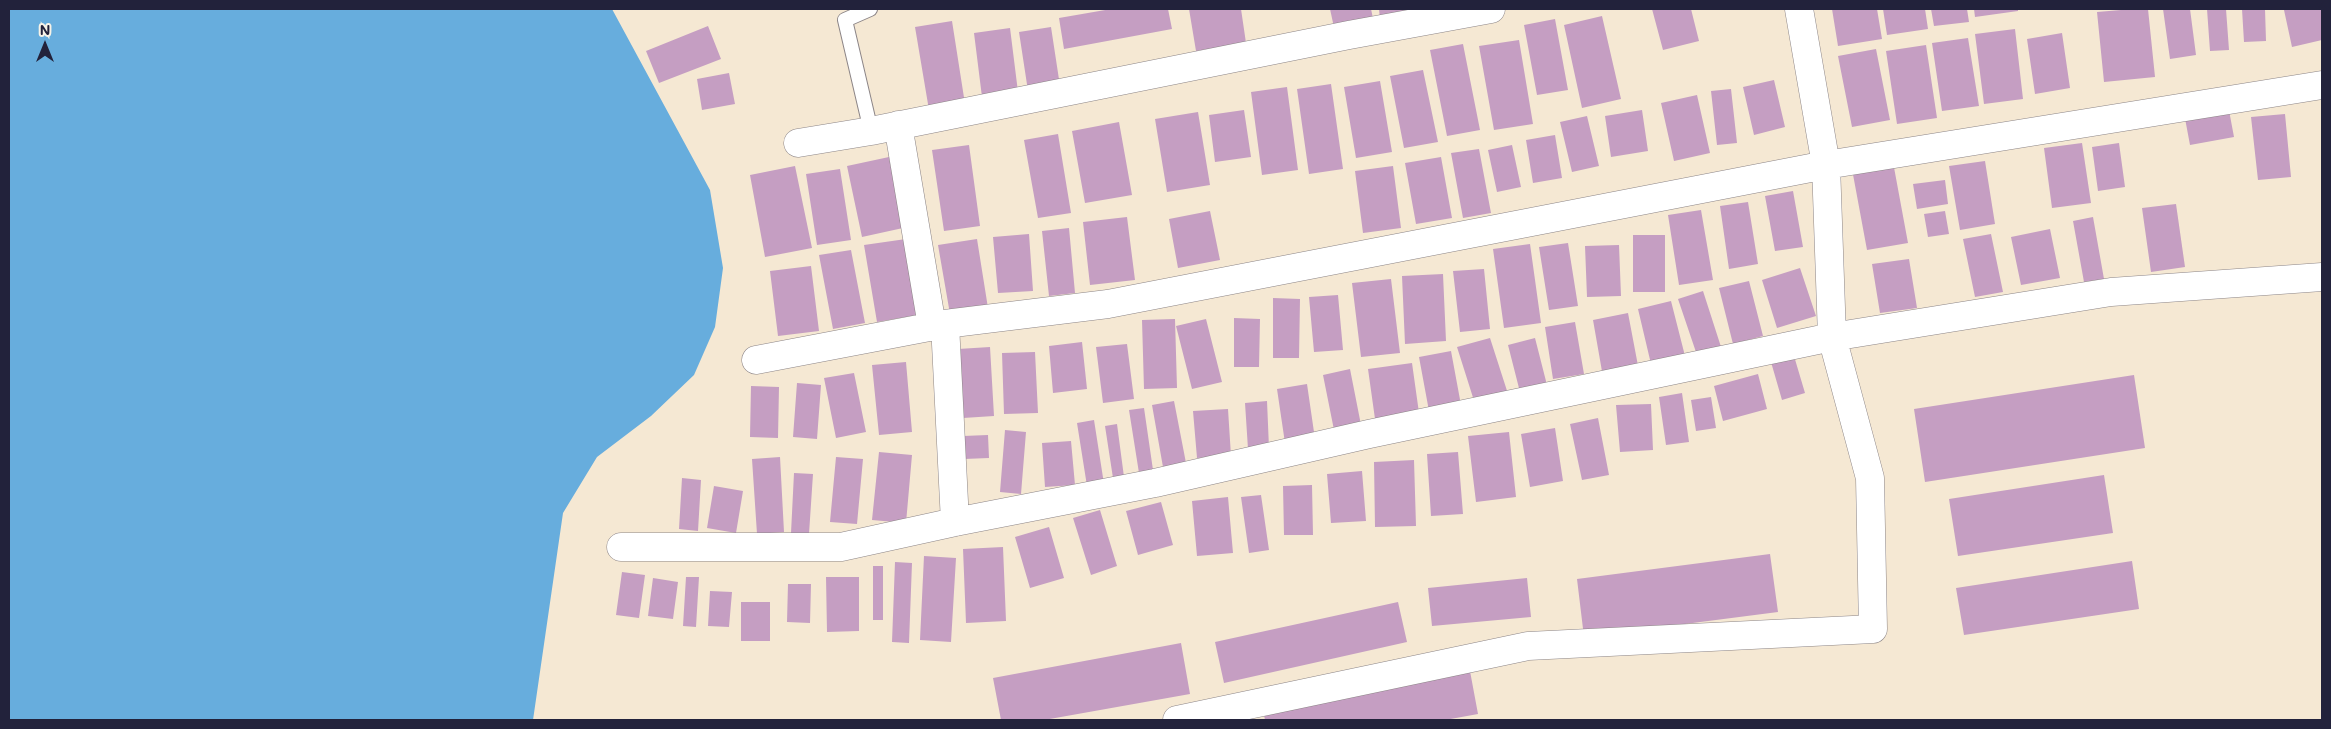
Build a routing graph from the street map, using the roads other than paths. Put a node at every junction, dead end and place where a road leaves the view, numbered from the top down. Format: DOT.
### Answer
graph roads {
  1 [pos="870,9"];
  2 [pos="1491,9"];
  3 [pos="1799,9"];
  4 [pos="2322,85"];
  5 [pos="898,125"];
  6 [pos="872,131"];
  7 [pos="798,143"];
  8 [pos="1826,165"];
  9 [pos="2322,277"];
  10 [pos="938,325"];
  11 [pos="1832,337"];
  12 [pos="756,360"];
  13 [pos="955,522"];
  14 [pos="621,547"];
  15 [pos="1177,720"];
  1 -- 6 [label="lane"];
  2 -- 5 [label="street"];
  3 -- 8 [label="street"];
  4 -- 8 [label="street"];
  5 -- 6 [label="street"];
  5 -- 10 [label="street"];
  6 -- 7 [label="street"];
  8 -- 10 [label="street"];
  8 -- 11 [label="street"];
  9 -- 11 [label="street"];
  10 -- 12 [label="street"];
  10 -- 13 [label="street"];
  11 -- 13 [label="street"];
  11 -- 15 [label="street"];
  13 -- 14 [label="street"];
}
